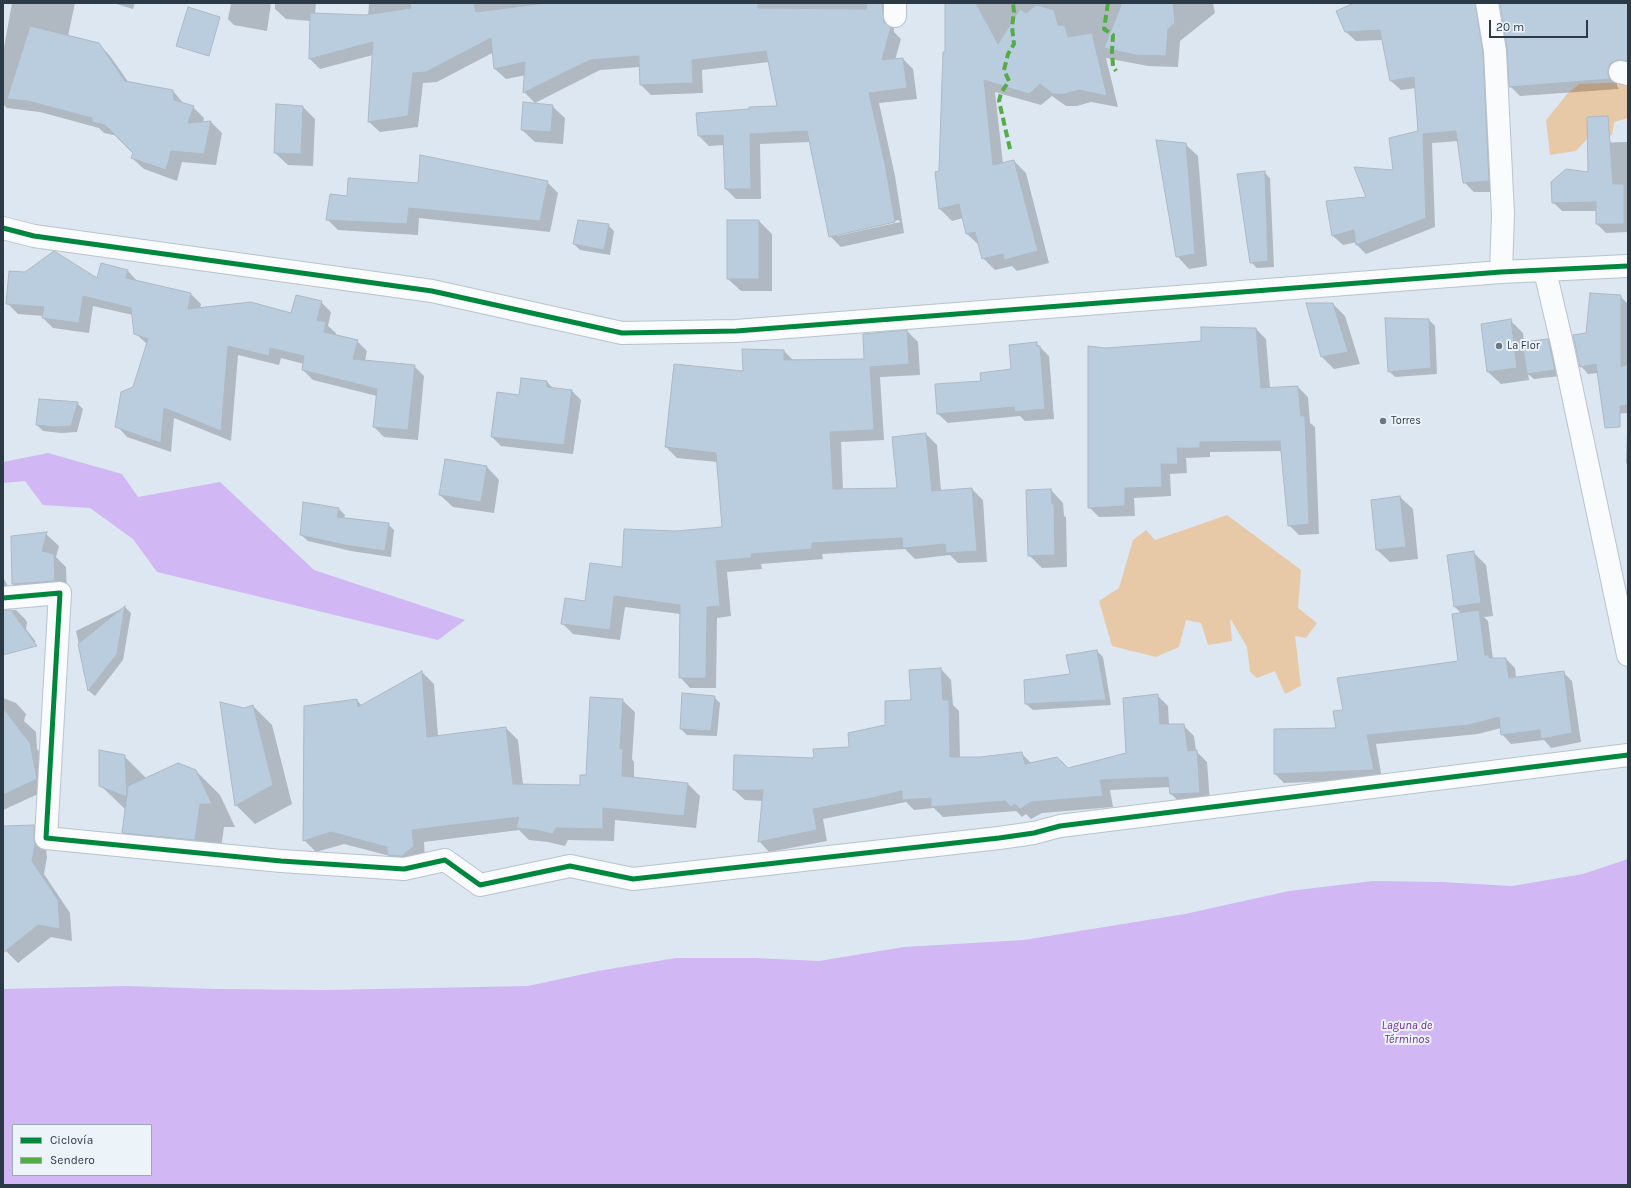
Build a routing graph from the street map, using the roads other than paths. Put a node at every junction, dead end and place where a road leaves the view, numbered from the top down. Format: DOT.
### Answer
graph roads {
  1 [pos="1487,3"];
  2 [pos="3,228"];
  3 [pos="1628,266"];
  4 [pos="1545,271"];
  5 [pos="1500,272"];
  6 [pos="3,598"];
  7 [pos="1628,655"];
  8 [pos="1628,755"];
  1 -- 5 [label="street"];
  2 -- 5 [label="street"];
  3 -- 4 [label="street"];
  4 -- 5 [label="street"];
  4 -- 7 [label="street"];
  6 -- 8 [label="street"];
}
